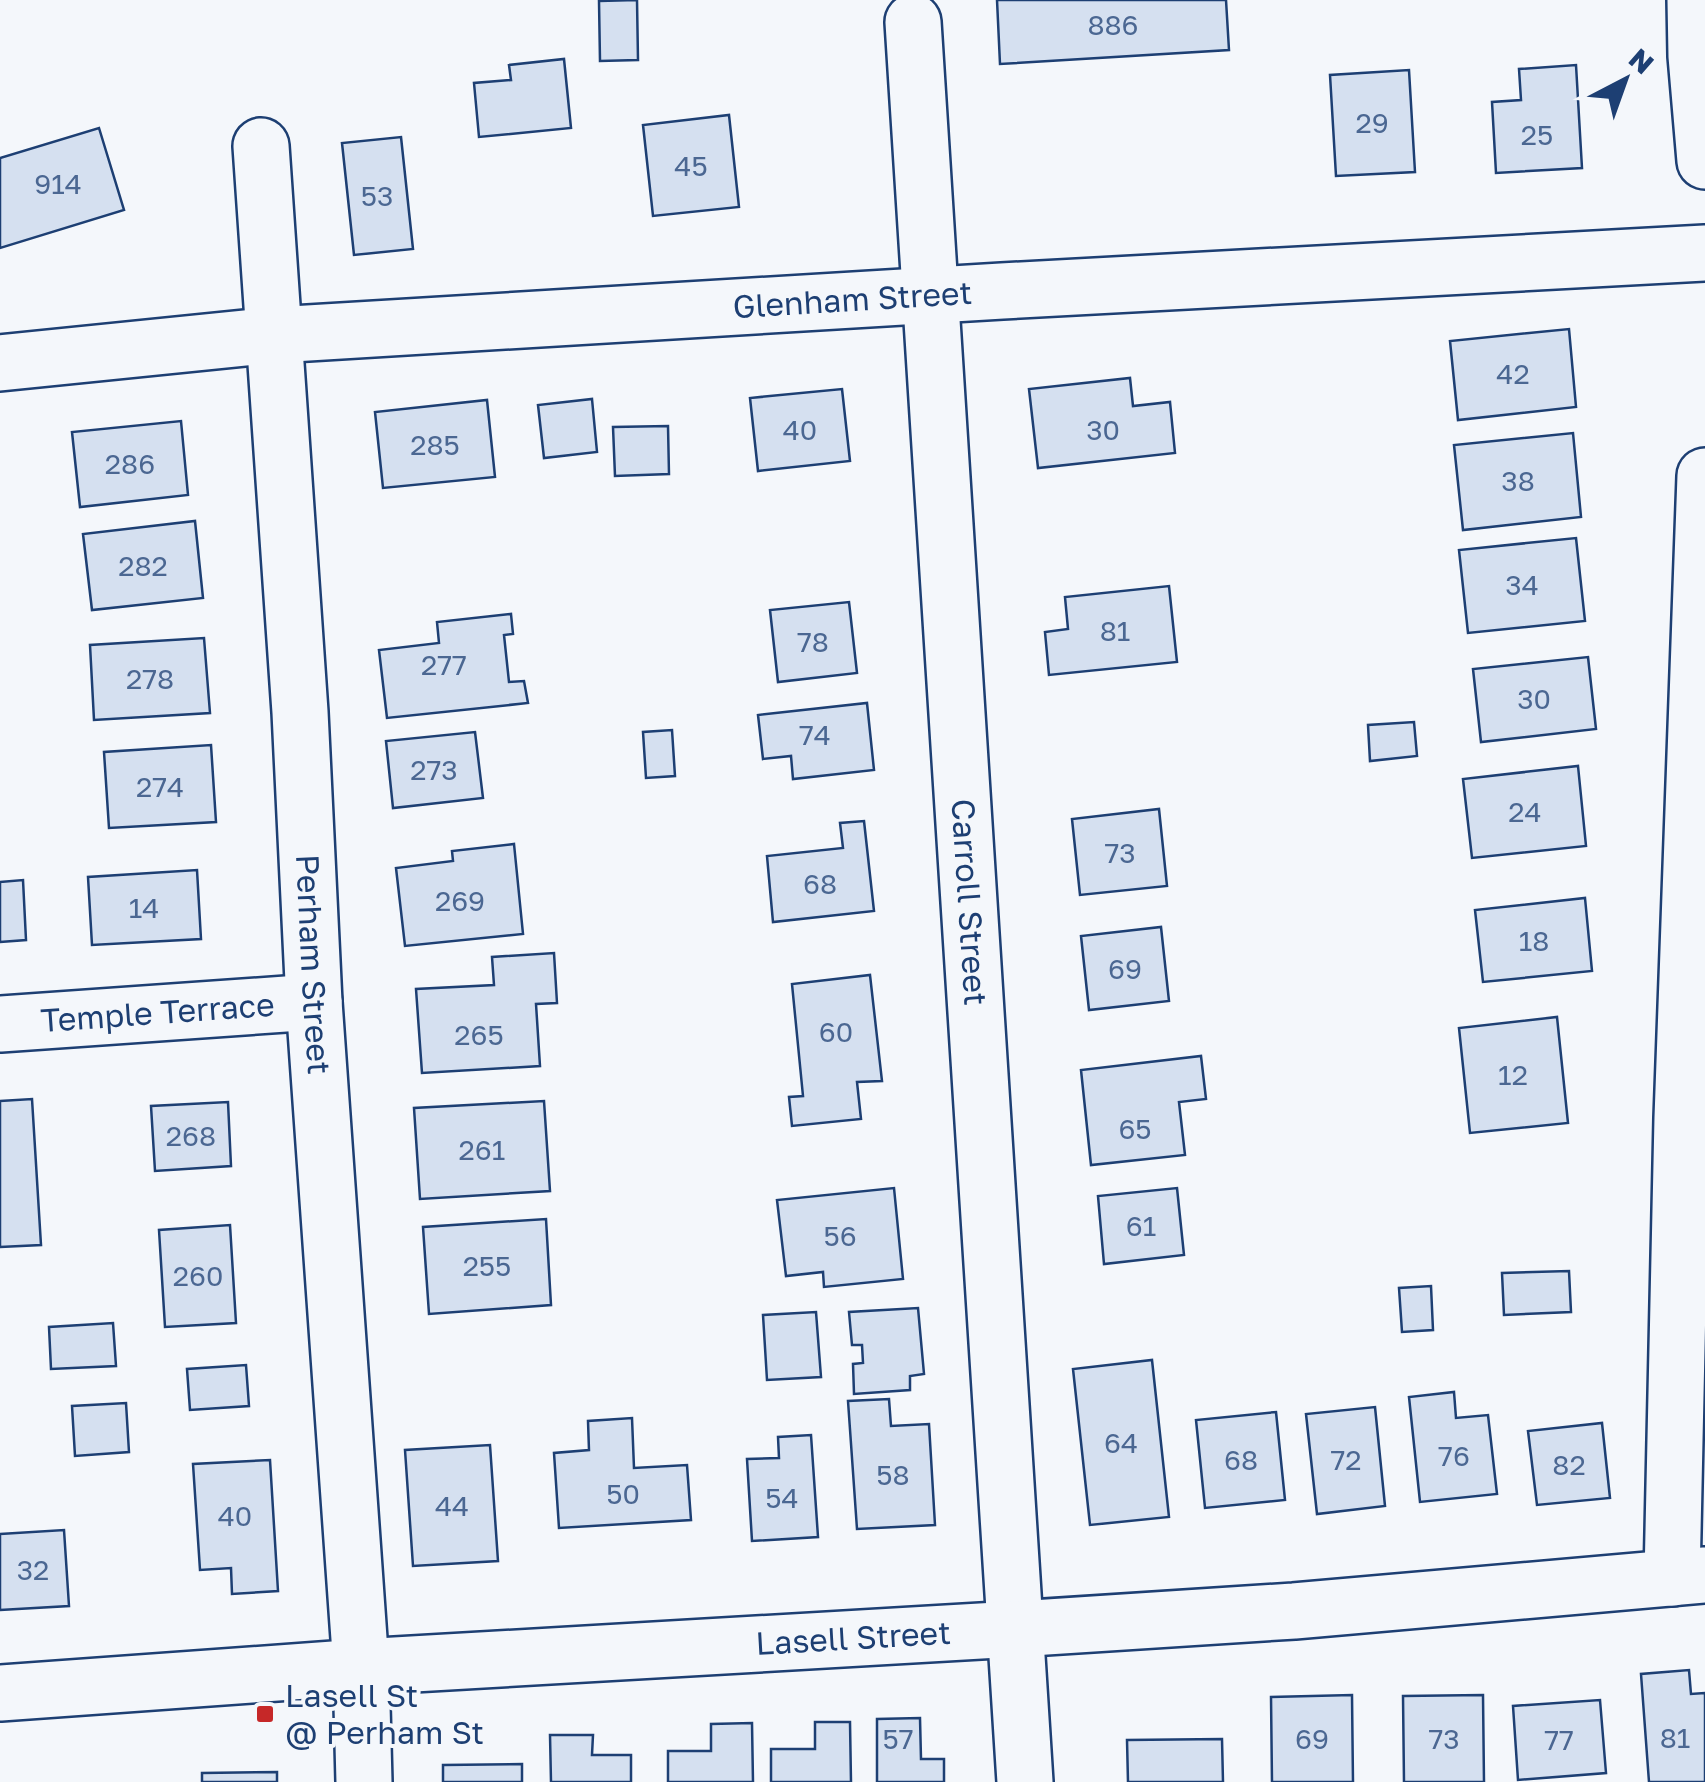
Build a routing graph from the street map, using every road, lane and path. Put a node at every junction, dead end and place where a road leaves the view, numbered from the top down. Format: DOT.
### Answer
graph roads {
  1 [pos="1695,0"];
  2 [pos="913,22"];
  3 [pos="260,146"];
  4 [pos="1705,161"];
  5 [pos="1705,253"];
  6 [pos="931,295"];
  7 [pos="275,335"];
  8 [pos="0,363"];
  9 [pos="1705,476"];
  10 [pos="314,1002"];
  11 [pos="0,1024"];
  12 [pos="1688,1576"];
  13 [pos="1015,1630"];
  14 [pos="361,1667"];
  15 [pos="0,1692"];
  16 [pos="364,1782"];
  17 [pos="1025,1782"];
  1 -- 4 [label="street"];
  2 -- 6 [label="street, Carroll Street"];
  3 -- 7 [label="street, Perham Street"];
  5 -- 6 [label="street, Glenham Street"];
  6 -- 7 [label="street, Glenham Street"];
  6 -- 13 [label="street, Carroll Street"];
  7 -- 8 [label="street, Glenham Street"];
  7 -- 10 [label="street, Perham Street"];
  9 -- 12 [label="street"];
  10 -- 11 [label="street, Temple Terrace"];
  10 -- 14 [label="street, Perham Street"];
  12 -- 13 [label="street, Lasell Street"];
  13 -- 14 [label="street, Lasell Street"];
  13 -- 17 [label="street, Carroll Street"];
  14 -- 15 [label="street, Lasell Street"];
  14 -- 16 [label="street, Perham Street"];
}
